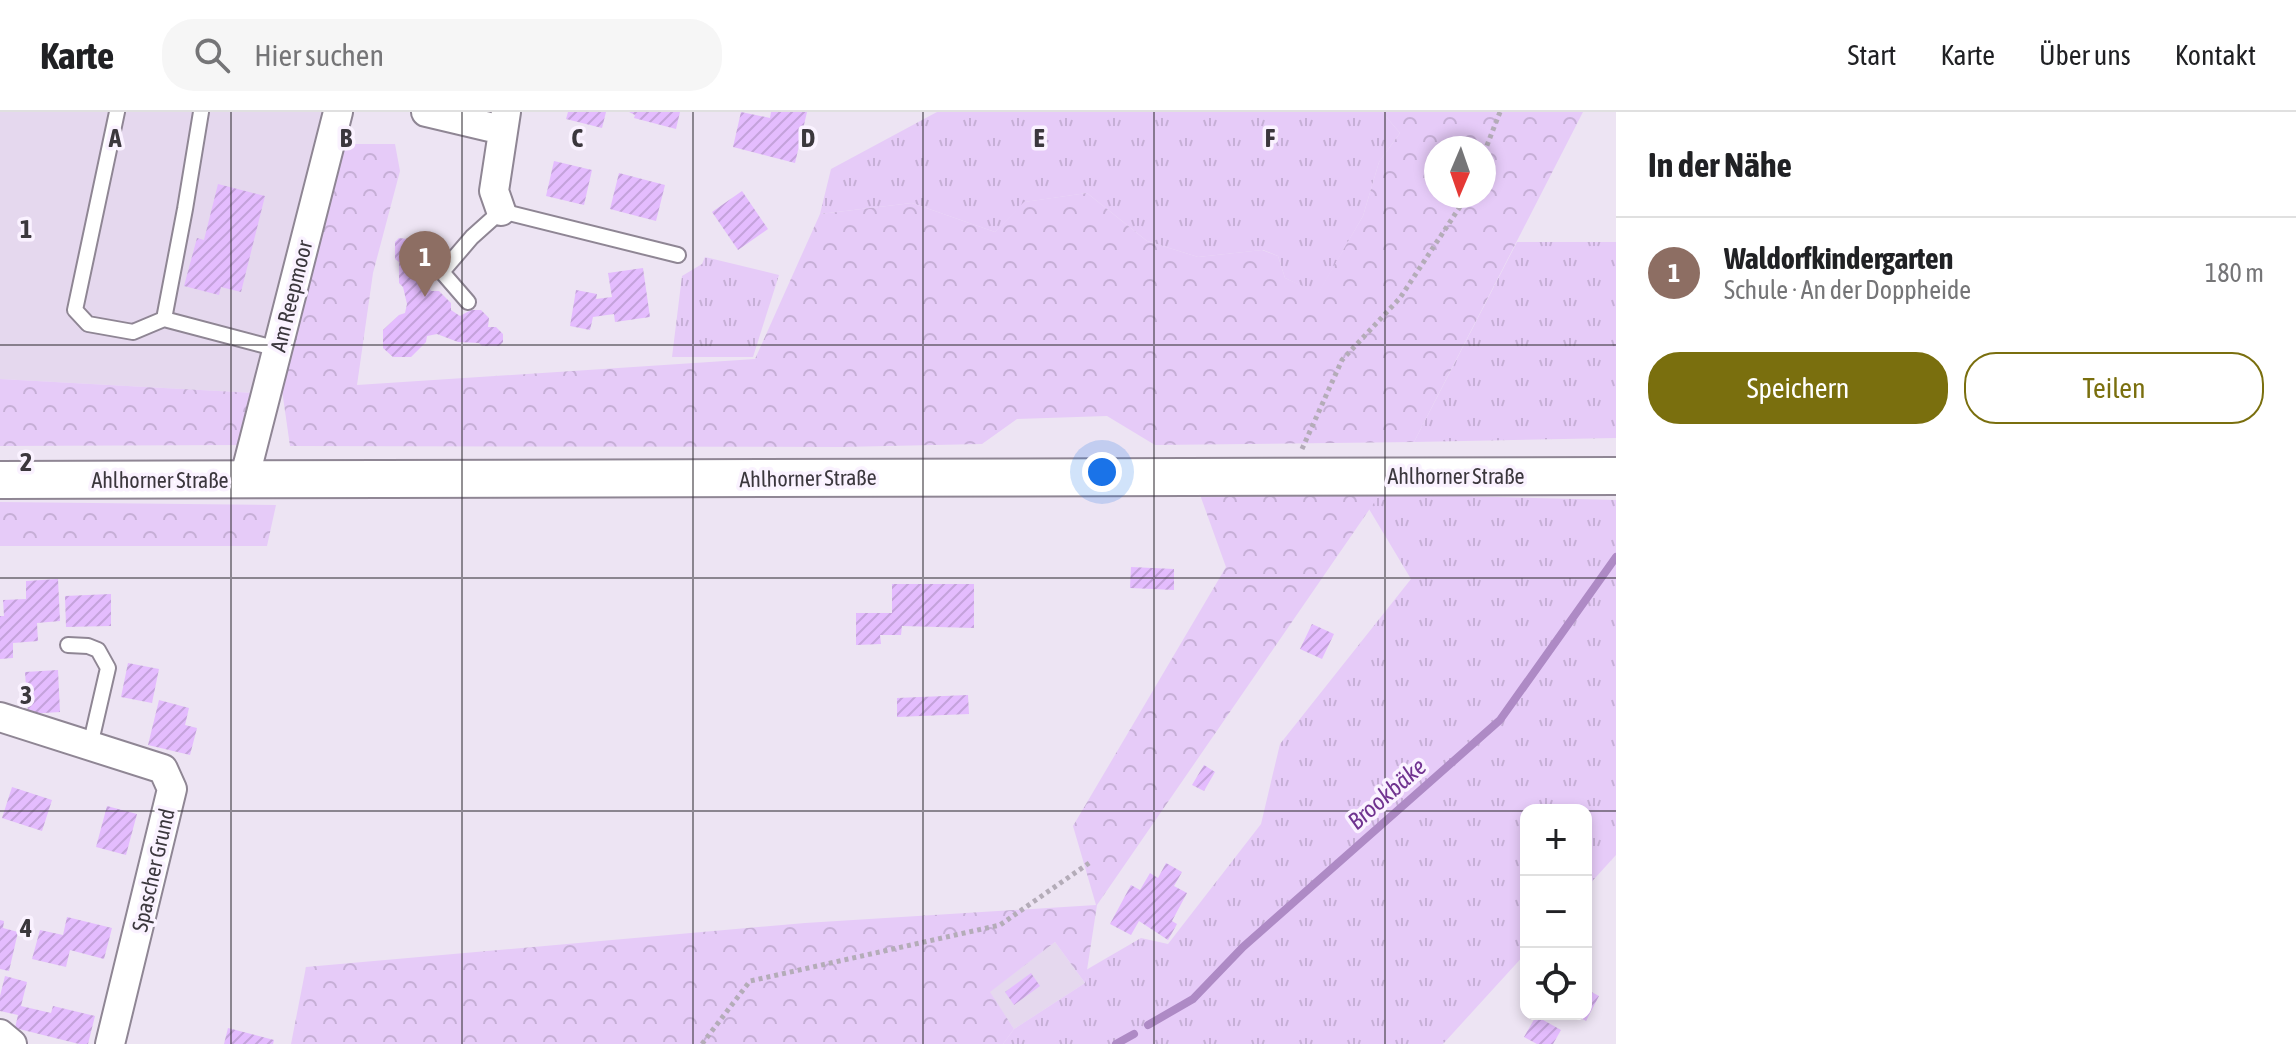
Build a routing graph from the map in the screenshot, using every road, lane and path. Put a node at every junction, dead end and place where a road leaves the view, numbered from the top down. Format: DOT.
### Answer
graph roads {
  1 [pos="117,112"];
  2 [pos="201,112"];
  3 [pos="338,112"];
  4 [pos="426,112"];
  5 [pos="1500,112"];
  6 [pos="504,121"];
  7 [pos="1491,136"];
  8 [pos="1459,208"];
  9 [pos="501,211"];
  10 [pos="678,255"];
  11 [pos="468,302"];
  12 [pos="164,319"];
  13 [pos="278,349"];
  14 [pos="1290,476"];
  15 [pos="1616,476"];
  16 [pos="0,480"];
  17 [pos="244,480"];
  18 [pos="68,645"];
  19 [pos="0,717"];
  20 [pos="90,746"];
  21 [pos="1092,861"];
  22 [pos="0,1034"];
  23 [pos="12,1044"];
  24 [pos="110,1044"];
  25 [pos="702,1044"];
  1 -- 12 [label="lane"];
  2 -- 12 [label="lane"];
  3 -- 13 [label="street, Am Reepmoor"];
  4 -- 6 [label="street"];
  5 -- 7 [label="path"];
  6 -- 9 [label="street"];
  8 -- 14 [label="path"];
  9 -- 10 [label="lane"];
  9 -- 11 [label="lane"];
  12 -- 13 [label="lane"];
  13 -- 17 [label="street, Am Reepmoor"];
  14 -- 15 [label="street, Ahlhorner Straße"];
  14 -- 17 [label="street, Ahlhorner Straße"];
  16 -- 17 [label="street, Ahlhorner Straße"];
  18 -- 20 [label="lane"];
  19 -- 20 [label="street, Spascher Grund"];
  20 -- 24 [label="street, Spascher Grund"];
  21 -- 25 [label="path"];
  22 -- 23 [label="street"];
}
